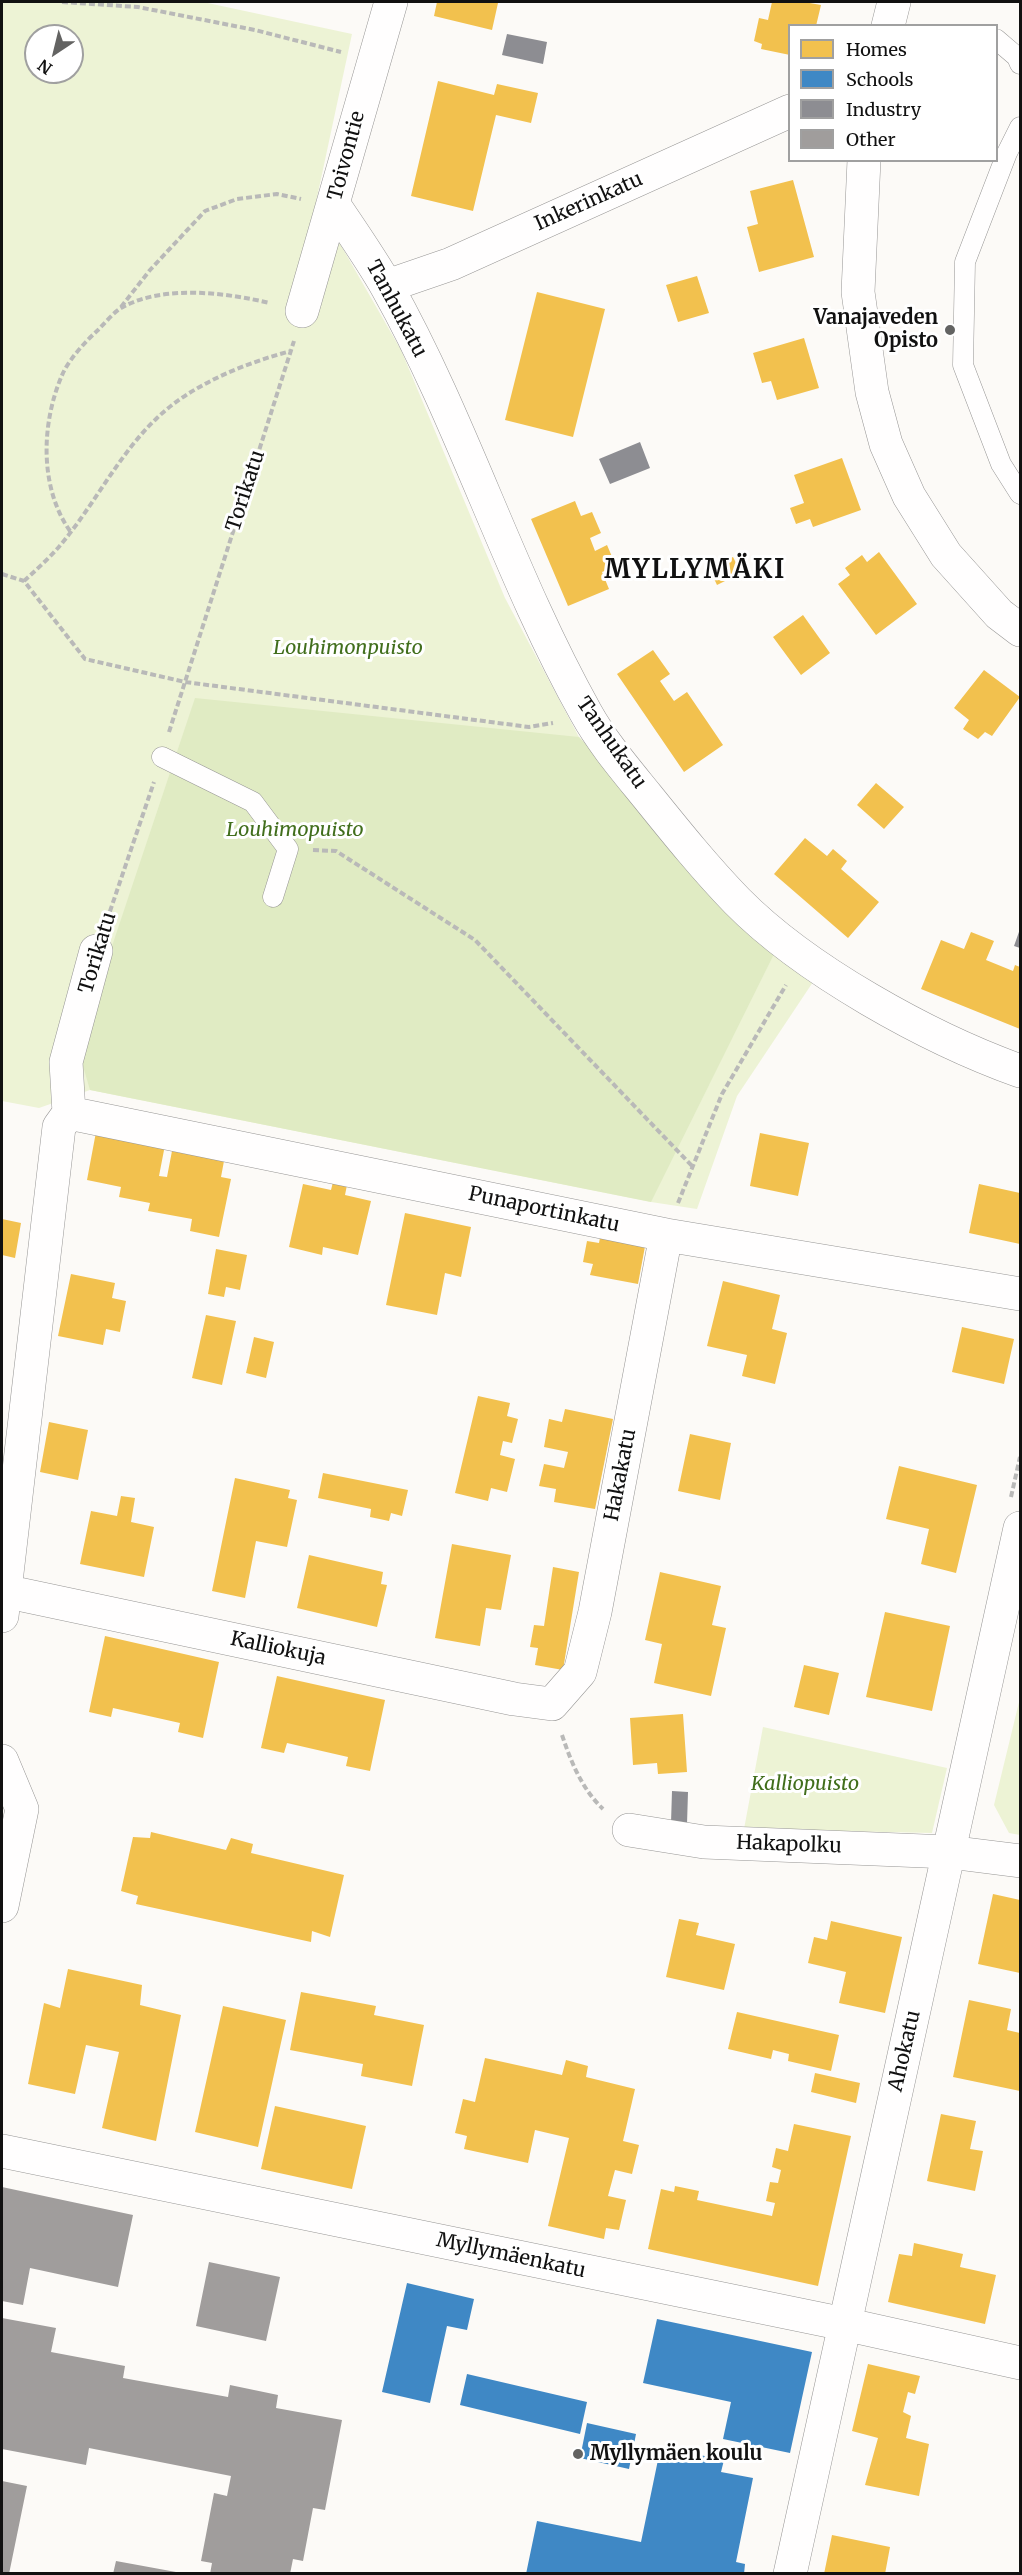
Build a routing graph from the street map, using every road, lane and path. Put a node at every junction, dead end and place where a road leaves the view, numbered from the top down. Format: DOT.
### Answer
graph roads {
  1 [pos="62,2"];
  2 [pos="390,2"];
  3 [pos="894,2"];
  4 [pos="888,24"];
  5 [pos="998,41"];
  6 [pos="374,61"];
  7 [pos="1020,64"];
  8 [pos="788,111"];
  9 [pos="1020,127"];
  10 [pos="864,162"];
  11 [pos="334,205"];
  12 [pos="387,286"];
  13 [pos="120,308"];
  14 [pos="302,311"];
  15 [pos="291,350"];
  16 [pos="1020,494"];
  17 [pos="70,531"];
  18 [pos="2,574"];
  19 [pos="24,581"];
  20 [pos="1020,630"];
  21 [pos="184,682"];
  22 [pos="587,715"];
  23 [pos="162,757"];
  24 [pos="288,849"];
  25 [pos="273,897"];
  26 [pos="96,951"];
  27 [pos="802,956"];
  28 [pos="1020,1071"];
  29 [pos="69,1113"];
  30 [pos="693,1167"];
  31 [pos="666,1235"];
  32 [pos="1020,1294"];
  33 [pos="1020,1528"];
  34 [pos="3,1604"];
  35 [pos="552,1704"];
  36 [pos="2,1761"];
  37 [pos="629,1830"];
  38 [pos="949,1852"];
  39 [pos="1020,1862"];
  40 [pos="2,1906"];
  41 [pos="2,2151"];
  42 [pos="843,2324"];
  43 [pos="1020,2363"];
  44 [pos="790,2574"];
  1 -- 6 [label="path"];
  2 -- 6 [label="street, Toivontie"];
  3 -- 4 [label="street"];
  5 -- 7 [label="lane"];
  6 -- 11 [label="street, Toivontie"];
  8 -- 12 [label="street, Inkerinkatu"];
  9 -- 16 [label="lane"];
  10 -- 20 [label="street"];
  11 -- 12 [label="street, Tanhukatu"];
  11 -- 13 [label="path"];
  11 -- 14 [label="street, Toivontie"];
  12 -- 22 [label="street, Tanhukatu"];
  13 -- 14 [label="path"];
  13 -- 17 [label="path"];
  14 -- 15 [label="path, Torikatu"];
  15 -- 17 [label="path"];
  15 -- 21 [label="path, Torikatu"];
  17 -- 19 [label="path"];
  18 -- 19 [label="path"];
  19 -- 21 [label="path"];
  21 -- 22 [label="path"];
  21 -- 23 [label="path, Torikatu"];
  22 -- 27 [label="street, Tanhukatu"];
  23 -- 24 [label="lane"];
  23 -- 26 [label="path, Torikatu"];
  24 -- 25 [label="lane"];
  24 -- 30 [label="path"];
  26 -- 29 [label="street, Torikatu"];
  27 -- 28 [label="street, Tanhukatu"];
  27 -- 30 [label="path"];
  29 -- 31 [label="street, Punaportinkatu"];
  29 -- 34 [label="street, Torikatu"];
  30 -- 31 [label="path"];
  31 -- 32 [label="street, Punaportinkatu"];
  31 -- 35 [label="street, Hakakatu"];
  33 -- 38 [label="street, Ahokatu"];
  34 -- 35 [label="street, Kalliokuja"];
  35 -- 37 [label="path"];
  36 -- 40 [label="street"];
  37 -- 38 [label="street, Hakapolku"];
  38 -- 39 [label="street, Hakapolku"];
  38 -- 42 [label="street, Ahokatu"];
  41 -- 42 [label="street, Myllymäenkatu"];
  42 -- 43 [label="street, Myllymäenkatu"];
  42 -- 44 [label="street, Ahokatu"];
}
